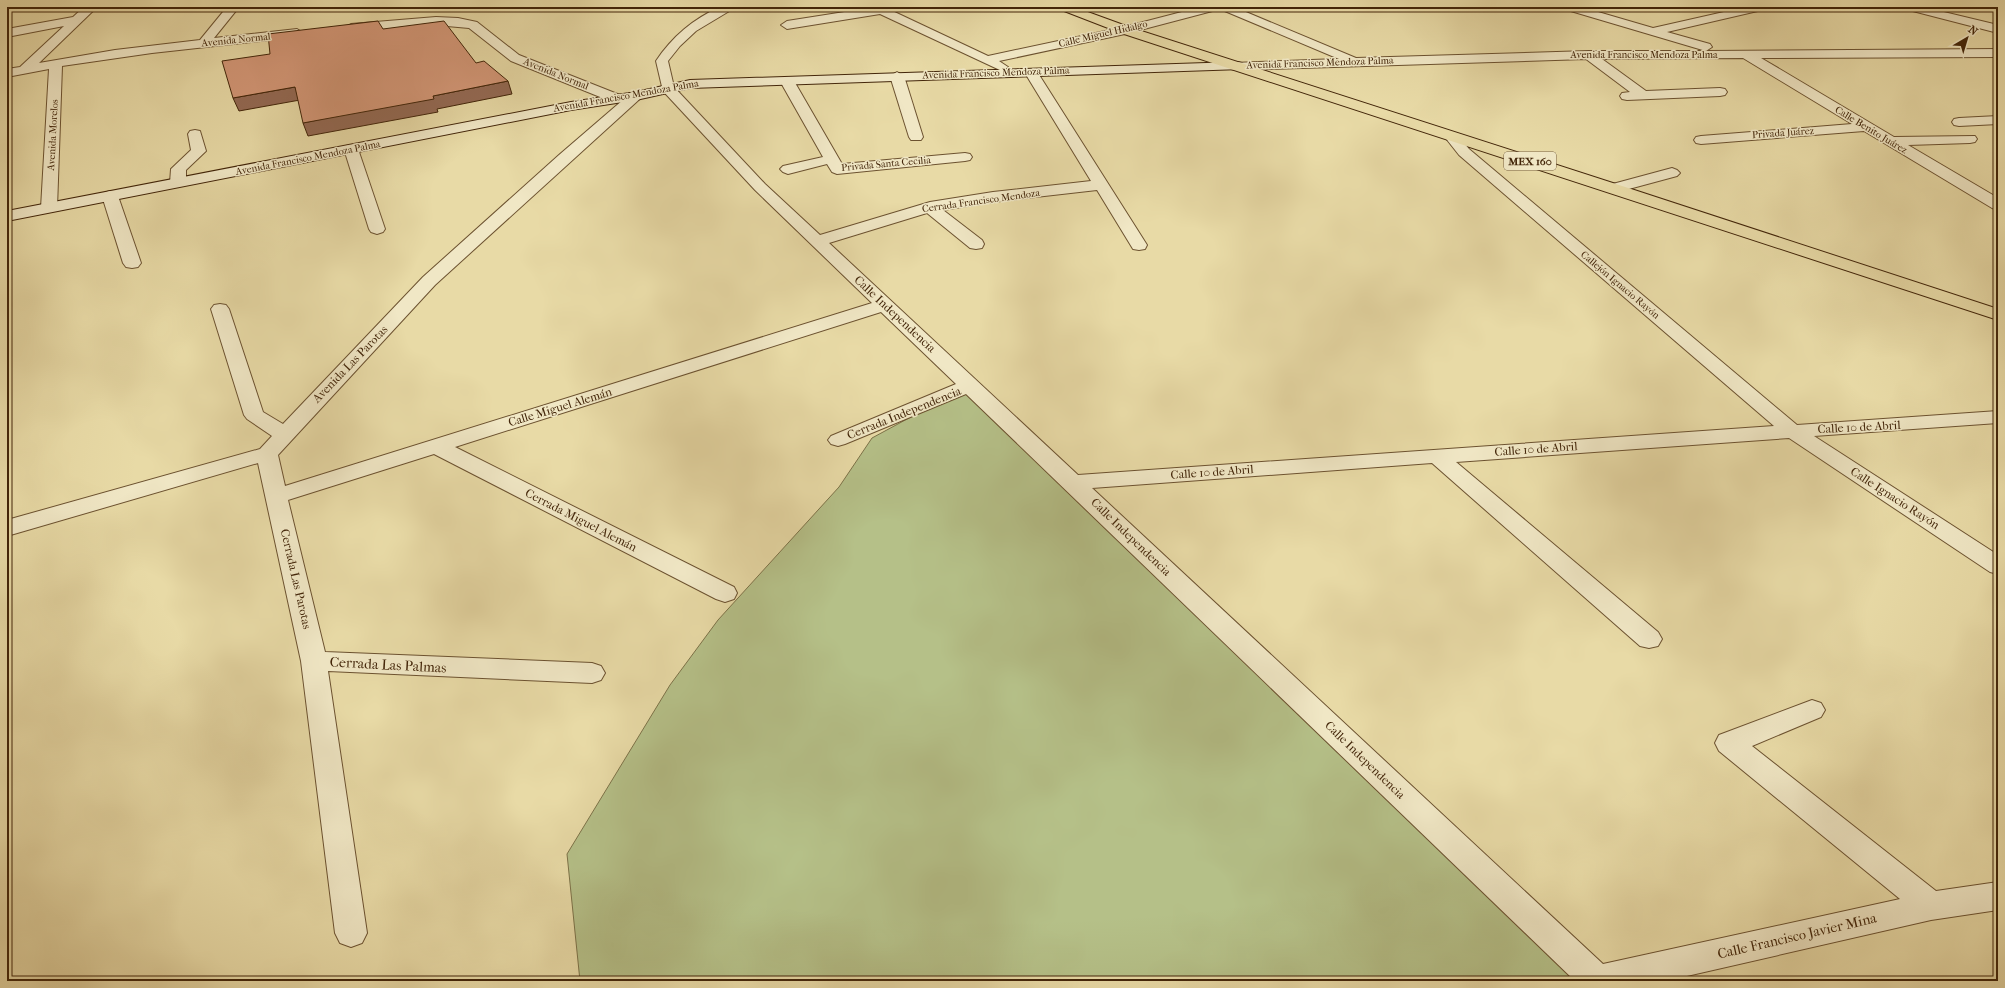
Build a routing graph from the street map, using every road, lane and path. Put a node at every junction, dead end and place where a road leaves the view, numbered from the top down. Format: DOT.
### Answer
graph roads {
  1 [pos="91,7"];
  2 [pos="233,7"];
  3 [pos="730,7"];
  4 [pos="1063,7"];
  5 [pos="1215,7"];
  6 [pos="1224,7"];
  7 [pos="1568,7"];
  8 [pos="1762,7"];
  9 [pos="1909,7"];
  10 [pos="878,9"];
  11 [pos="78,20"];
  12 [pos="787,25"];
  13 [pos="338,29"];
  14 [pos="1998,29"];
  15 [pos="1125,30"];
  16 [pos="1653,31"];
  17 [pos="307,32"];
  18 [pos="7,33"];
  19 [pos="204,43"];
  20 [pos="1998,53"];
  21 [pos="1729,54"];
  22 [pos="1745,54"];
  23 [pos="1589,55"];
  24 [pos="990,59"];
  25 [pos="1356,61"];
  26 [pos="56,63"];
  27 [pos="1237,66"];
  28 [pos="25,69"];
  29 [pos="7,73"];
  30 [pos="1014,73"];
  31 [pos="1031,73"];
  32 [pos="897,76"];
  33 [pos="787,81"];
  34 [pos="668,88"];
  35 [pos="1720,92"];
  36 [pos="636,96"];
  37 [pos="1627,96"];
  38 [pos="1644,96"];
  39 [pos="615,98"];
  40 [pos="1998,120"];
  41 [pos="1959,122"];
  42 [pos="1865,127"];
  43 [pos="195,134"];
  44 [pos="916,136"];
  45 [pos="1451,136"];
  46 [pos="1970,139"];
  47 [pos="1701,140"];
  48 [pos="1889,141"];
  49 [pos="351,149"];
  50 [pos="965,158"];
  51 [pos="831,159"];
  52 [pos="788,169"];
  53 [pos="1672,173"];
  54 [pos="178,183"];
  55 [pos="1101,185"];
  56 [pos="1614,188"];
  57 [pos="110,196"];
  58 [pos="1998,205"];
  59 [pos="930,207"];
  60 [pos="49,208"];
  61 [pos="7,216"];
  62 [pos="377,229"];
  63 [pos="817,241"];
  64 [pos="976,244"];
  65 [pos="1139,245"];
  66 [pos="132,263"];
  67 [pos="885,305"];
  68 [pos="220,309"];
  69 [pos="1998,315"];
  70 [pos="970,385"];
  71 [pos="1998,417"];
  72 [pos="1977,420"];
  73 [pos="1792,430"];
  74 [pos="1998,432"];
  75 [pos="284,434"];
  76 [pos="838,440"];
  77 [pos="436,446"];
  78 [pos="267,454"];
  79 [pos="1436,456"];
  80 [pos="1073,482"];
  81 [pos="277,496"];
  82 [pos="7,528"];
  83 [pos="1998,566"];
  84 [pos="725,594"];
  85 [pos="1649,639"];
  86 [pos="314,661"];
  87 [pos="592,674"];
  88 [pos="1812,710"];
  89 [pos="1998,896"];
  90 [pos="1931,906"];
  91 [pos="351,933"];
  92 [pos="1598,981"];
  1 -- 11 [label="street"];
  2 -- 19 [label="street"];
  3 -- 34 [label="street"];
  4 -- 15 [label="main road, MEX 160"];
  5 -- 15 [label="street, Calle Miguel Hidalgo"];
  6 -- 25 [label="street"];
  7 -- 16 [label="street"];
  8 -- 16 [label="street"];
  9 -- 14 [label="street"];
  10 -- 12 [label="street"];
  10 -- 24 [label="street"];
  11 -- 18 [label="street"];
  11 -- 28 [label="street"];
  13 -- 39 [label="street, Avenida Normal"];
  15 -- 24 [label="street, Calle Miguel Hidalgo"];
  15 -- 27 [label="main road, MEX 160"];
  16 -- 21 [label="street"];
  17 -- 19 [label="street, Avenida Normal"];
  19 -- 26 [label="street, Avenida Normal"];
  20 -- 22 [label="street, Avenida Francisco Mendoza Palma"];
  21 -- 22 [label="street, Avenida Francisco Mendoza Palma"];
  21 -- 23 [label="street, Avenida Francisco Mendoza Palma"];
  22 -- 42 [label="street, Calle Benito Juárez"];
  23 -- 25 [label="street, Avenida Francisco Mendoza Palma"];
  23 -- 38 [label="street"];
  24 -- 30 [label="street"];
  25 -- 27 [label="street, Avenida Francisco Mendoza Palma"];
  26 -- 28 [label="street, Avenida Normal"];
  26 -- 60 [label="street, Avenida Morelos"];
  27 -- 31 [label="street, Avenida Francisco Mendoza Palma"];
  27 -- 45 [label="main road, MEX 160"];
  28 -- 29 [label="street, Avenida Normal"];
  30 -- 31 [label="street, Avenida Francisco Mendoza Palma"];
  30 -- 32 [label="street, Avenida Francisco Mendoza Palma"];
  31 -- 55 [label="street"];
  32 -- 33 [label="street, Avenida Francisco Mendoza Palma"];
  32 -- 44 [label="street"];
  33 -- 34 [label="street, Avenida Francisco Mendoza Palma"];
  33 -- 51 [label="street, Privada Santa Cecilia"];
  34 -- 36 [label="street, Avenida Francisco Mendoza Palma"];
  34 -- 63 [label="street, Calle Independencia"];
  35 -- 38 [label="street"];
  36 -- 39 [label="street, Avenida Francisco Mendoza Palma"];
  36 -- 75 [label="street, Avenida Las Parotas"];
  37 -- 38 [label="street"];
  39 -- 49 [label="street, Avenida Francisco Mendoza Palma"];
  40 -- 41 [label="street"];
  42 -- 47 [label="street, Privada Juárez"];
  42 -- 48 [label="street, Calle Benito Juárez"];
  43 -- 54 [label="street"];
  45 -- 56 [label="main road, MEX 160"];
  45 -- 73 [label="street, Callejón Ignacio Rayón"];
  46 -- 48 [label="street"];
  48 -- 58 [label="street, Calle Benito Juárez"];
  49 -- 54 [label="street, Avenida Francisco Mendoza Palma"];
  49 -- 62 [label="street"];
  50 -- 51 [label="street, Privada Santa Cecilia"];
  51 -- 52 [label="street"];
  53 -- 56 [label="street"];
  54 -- 57 [label="street, Avenida Francisco Mendoza Palma"];
  55 -- 59 [label="street, Cerrada Francisco Mendoza"];
  55 -- 65 [label="street"];
  56 -- 69 [label="main road, MEX 160"];
  57 -- 60 [label="street, Avenida Francisco Mendoza Palma"];
  57 -- 66 [label="street"];
  59 -- 63 [label="street, Cerrada Francisco Mendoza"];
  59 -- 64 [label="street"];
  60 -- 61 [label="street, Avenida Francisco Mendoza Palma"];
  63 -- 67 [label="street, Calle Independencia"];
  67 -- 70 [label="street, Calle Independencia"];
  67 -- 77 [label="street, Calle Miguel Alemán"];
  68 -- 75 [label="street"];
  70 -- 76 [label="street, Cerrada Independencia"];
  70 -- 80 [label="street, Calle Independencia"];
  71 -- 72 [label="street, Calle 10 de Abril"];
  72 -- 73 [label="street, Calle 10 de Abril"];
  72 -- 74 [label="street"];
  73 -- 79 [label="street, Calle 10 de Abril"];
  73 -- 83 [label="street, Calle Ignacio Rayón"];
  75 -- 78 [label="street, Avenida Las Parotas"];
  77 -- 81 [label="street, Calle Miguel Alemán"];
  77 -- 84 [label="street, Cerrada Miguel Alemán"];
  78 -- 81 [label="street"];
  78 -- 82 [label="street"];
  79 -- 80 [label="street, Calle 10 de Abril"];
  79 -- 85 [label="street"];
  80 -- 92 [label="street, Calle Independencia"];
  81 -- 86 [label="street, Cerrada Las Parotas"];
  86 -- 87 [label="street, Cerrada Las Palmas"];
  86 -- 91 [label="street, Cerrada Las Palmas"];
  88 -- 90 [label="street"];
  89 -- 90 [label="street, Calle Francisco Javier Mina"];
  90 -- 92 [label="street, Calle Francisco Javier Mina"];
}
